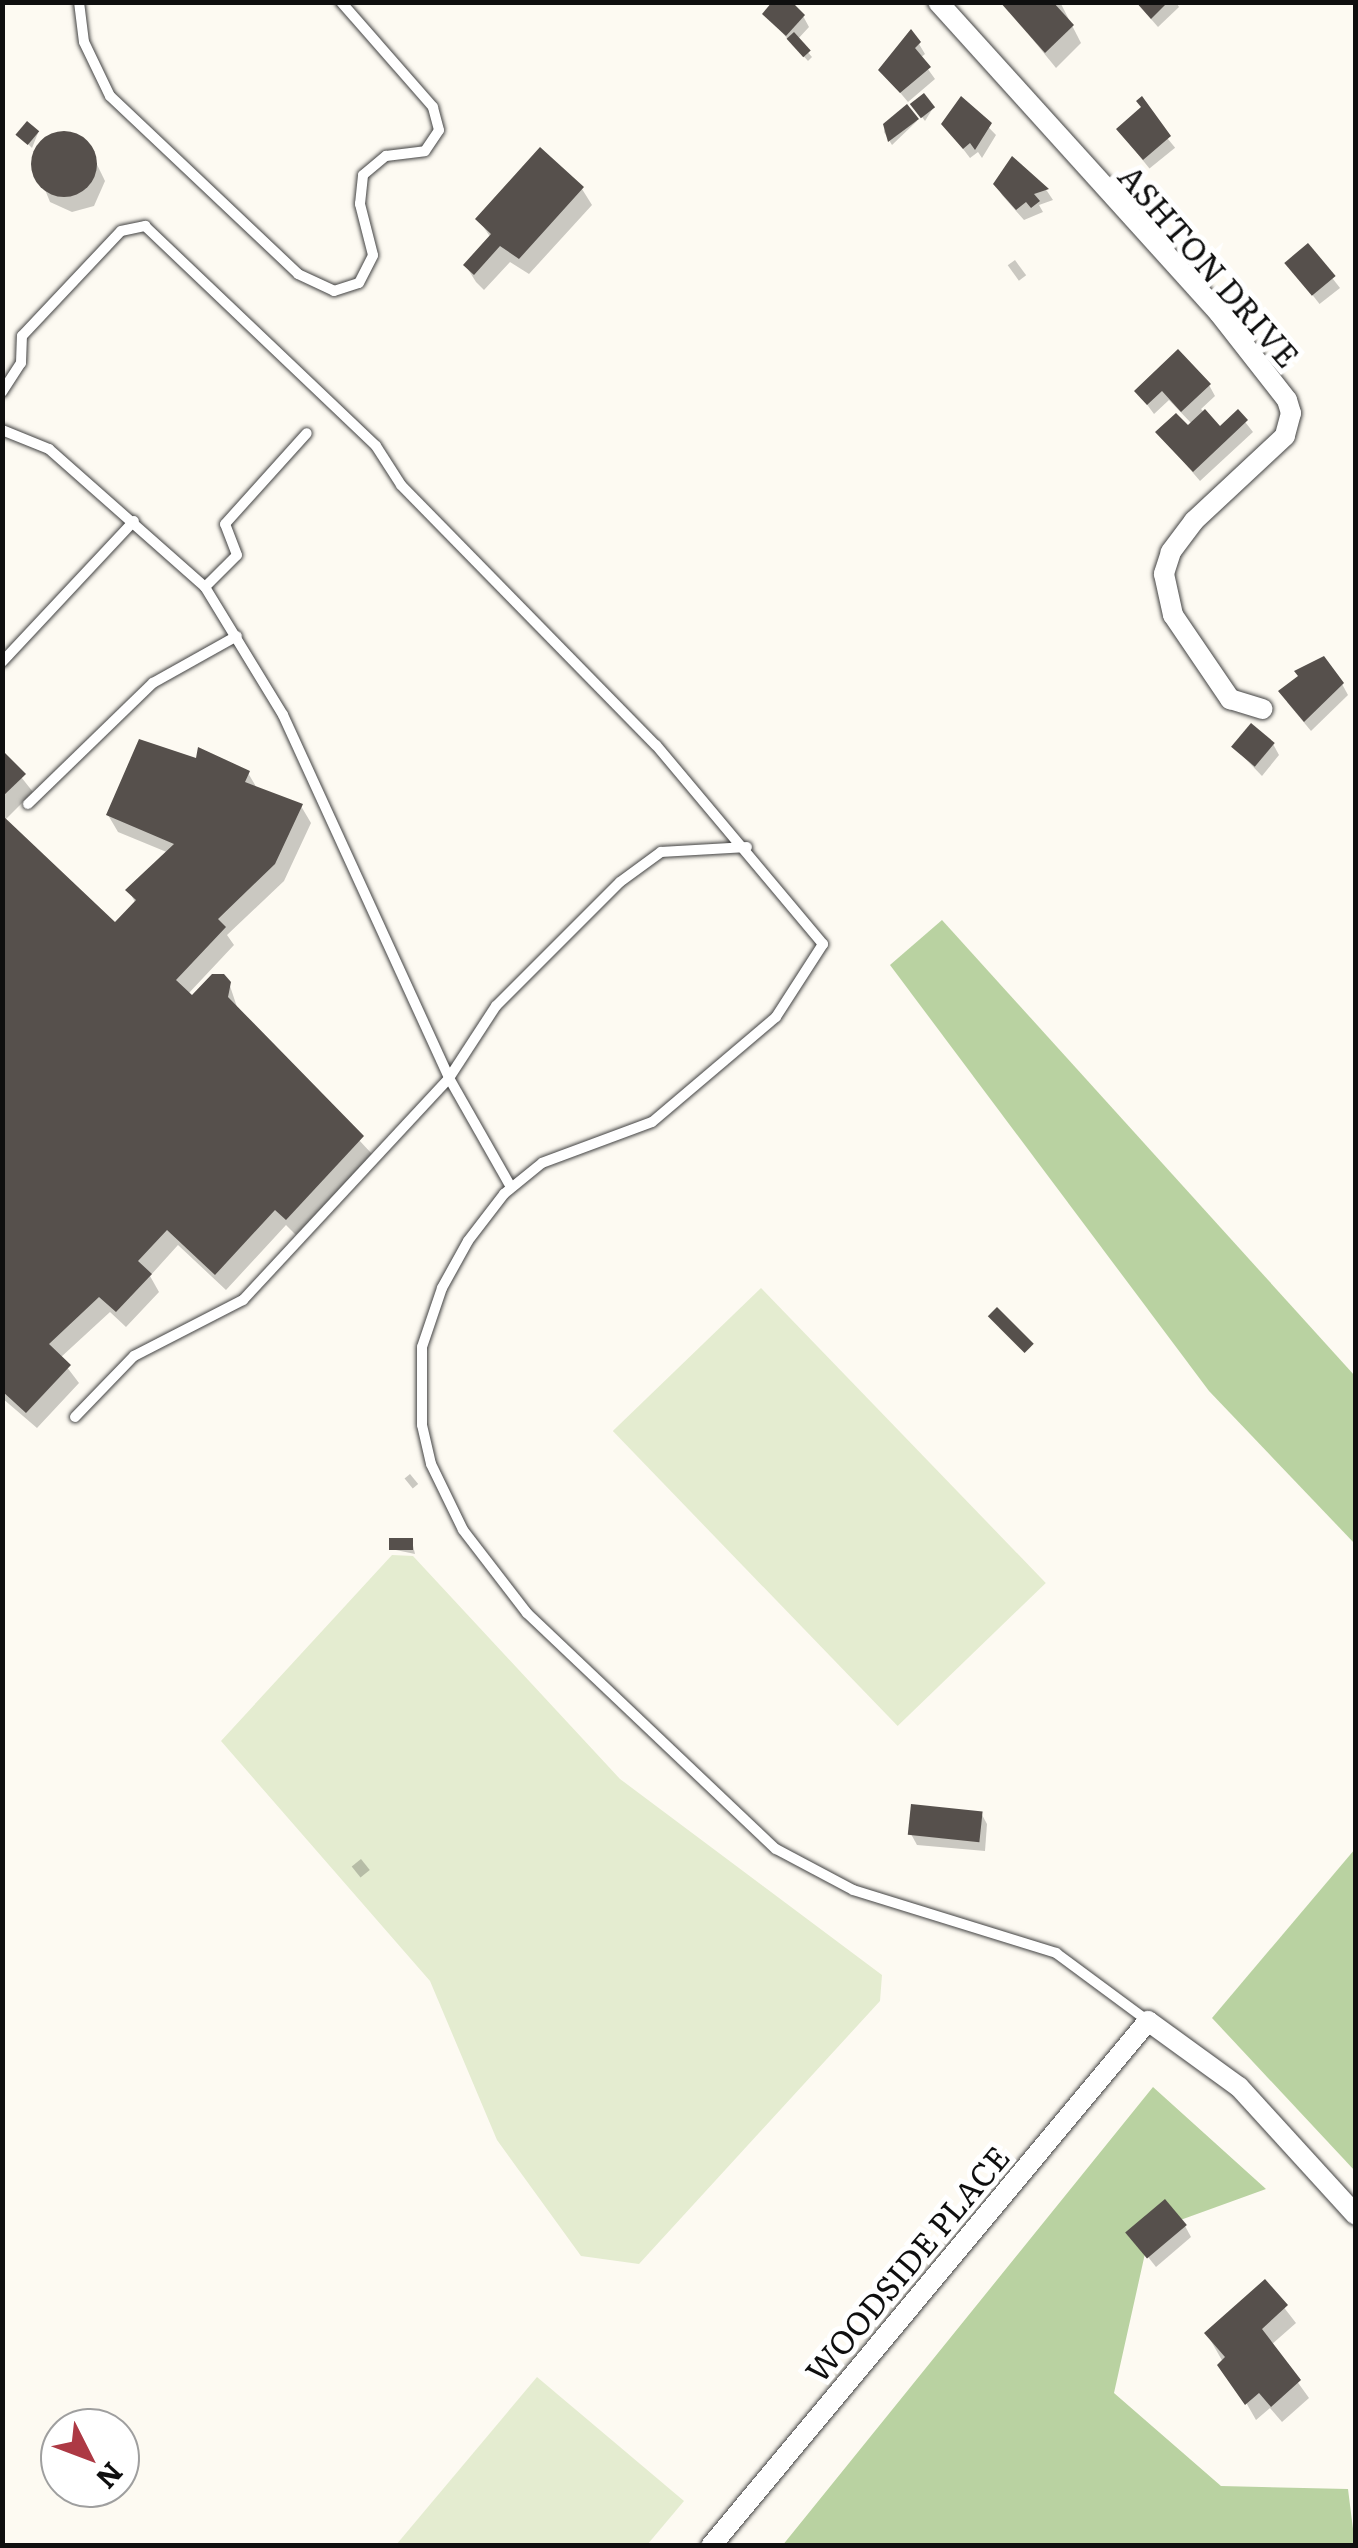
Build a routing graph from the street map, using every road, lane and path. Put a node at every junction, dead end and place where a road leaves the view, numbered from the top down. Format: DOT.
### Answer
graph roads {
  1 [pos="79,2"];
  2 [pos="340,2"];
  3 [pos="938,2"];
  4 [pos="2,392"];
  5 [pos="2,430"];
  6 [pos="307,434"];
  7 [pos="134,521"];
  8 [pos="205,587"];
  9 [pos="236,636"];
  10 [pos="2,662"];
  11 [pos="1263,709"];
  12 [pos="28,804"];
  13 [pos="746,847"];
  14 [pos="449,1078"];
  15 [pos="511,1187"];
  16 [pos="74,1417"];
  17 [pos="1148,2021"];
  18 [pos="1356,2215"];
  19 [pos="711,2546"];
  1 -- 2 [label="lane"];
  3 -- 11 [label="street, ASHTON DRIVE"];
  4 -- 13 [label="lane"];
  5 -- 7 [label="lane"];
  6 -- 8 [label="lane"];
  7 -- 8 [label="lane"];
  7 -- 10 [label="lane"];
  8 -- 9 [label="lane"];
  9 -- 12 [label="lane"];
  9 -- 14 [label="lane"];
  13 -- 14 [label="lane"];
  13 -- 15 [label="lane"];
  14 -- 15 [label="lane"];
  14 -- 16 [label="lane"];
  15 -- 17 [label="lane"];
  17 -- 18 [label="street"];
  17 -- 19 [label="street, WOODSIDE PLACE"];
}
